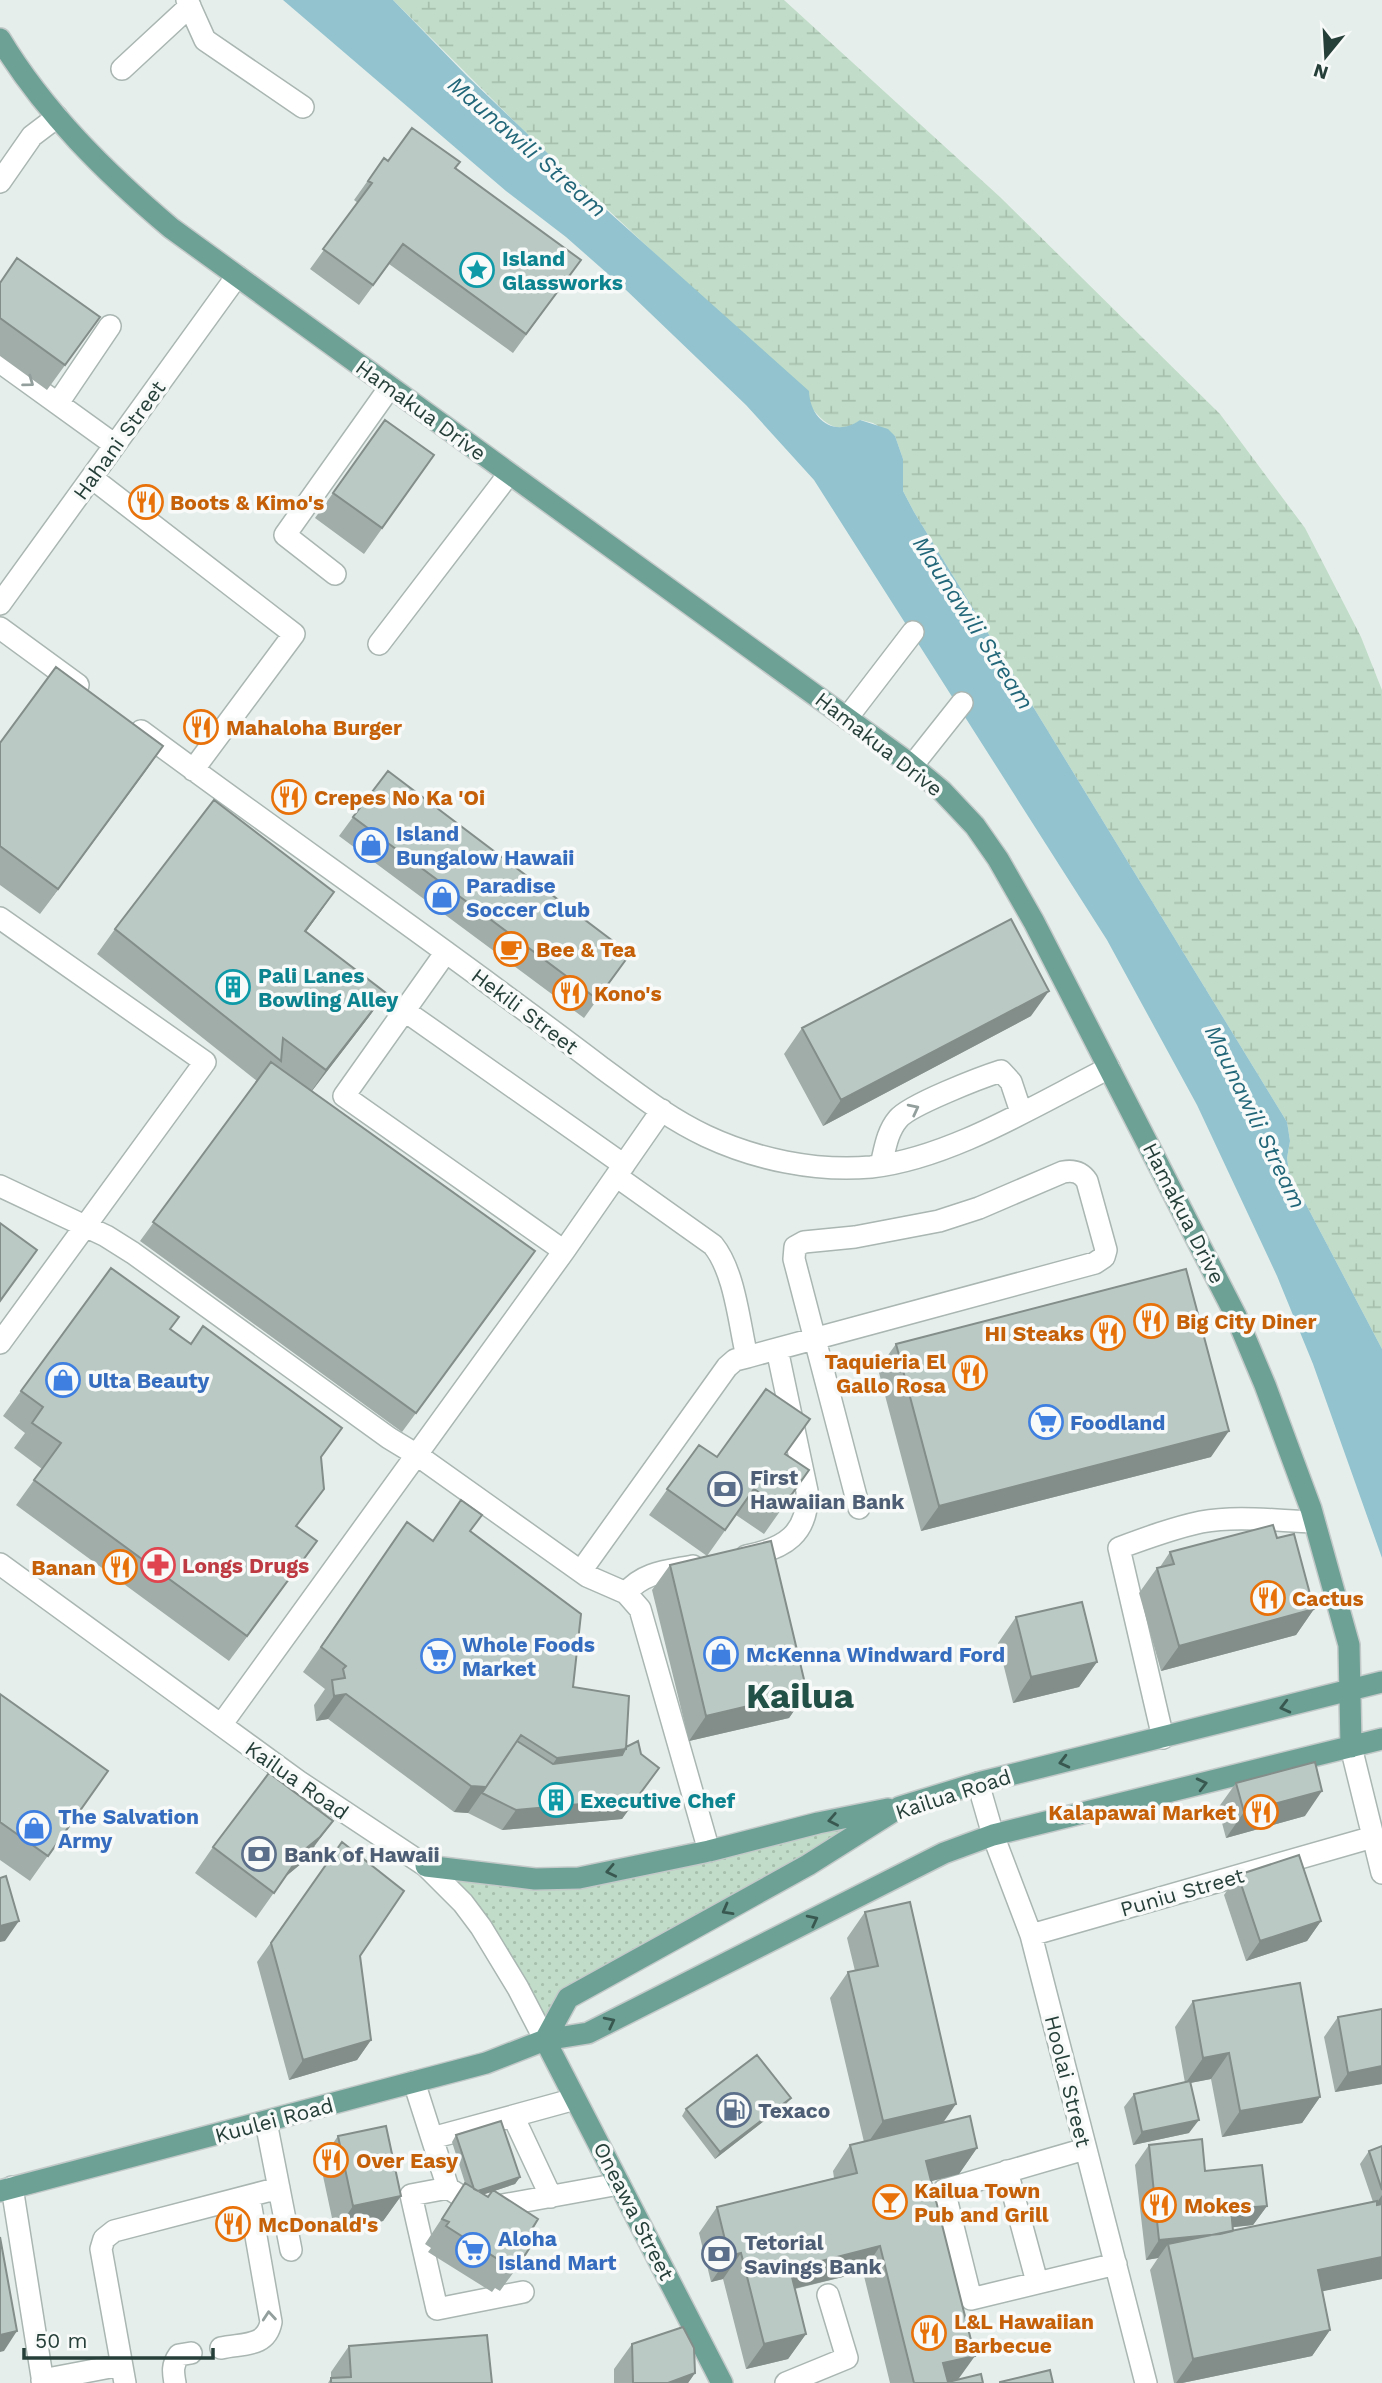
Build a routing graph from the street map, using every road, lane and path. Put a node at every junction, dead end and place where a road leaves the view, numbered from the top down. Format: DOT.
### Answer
graph roads {
  1 [pos="188,3"];
  2 [pos="0,39"];
  3 [pos="122,69"];
  4 [pos="303,107"];
  5 [pos="57,117"];
  6 [pos="0,182"];
  7 [pos="237,276"];
  8 [pos="110,326"];
  9 [pos="0,362"];
  10 [pos="390,387"];
  11 [pos="58,403"];
  12 [pos="115,445"];
  13 [pos="509,474"];
  14 [pos="92,478"];
  15 [pos="335,574"];
  16 [pos="0,604"];
  17 [pos="0,628"];
  18 [pos="913,632"];
  19 [pos="379,644"];
  20 [pos="97,699"];
  21 [pos="962,703"];
  22 [pos="847,718"];
  23 [pos="129,723"];
  24 [pos="912,766"];
  25 [pos="193,770"];
  26 [pos="0,918"];
  27 [pos="446,952"];
  28 [pos="405,1011"];
  29 [pos="1109,1068"];
  30 [pos="662,1110"];
  31 [pos="1021,1112"];
  32 [pos="881,1165"];
  33 [pos="620,1170"];
  34 [pos="0,1186"];
  35 [pos="86,1227"];
  36 [pos="564,1251"];
  37 [pos="816,1339"];
  38 [pos="0,1343"];
  39 [pos="777,1349"];
  40 [pos="747,1357"];
  41 [pos="417,1455"];
  42 [pos="859,1508"];
  43 [pos="1314,1522"];
  44 [pos="0,1564"];
  45 [pos="581,1571"];
  46 [pos="626,1593"];
  47 [pos="1382,1682"];
  48 [pos="1351,1691"];
  49 [pos="221,1725"];
  50 [pos="1163,1738"];
  51 [pos="1382,1739"];
  52 [pos="1352,1747"];
  53 [pos="978,1783"];
  54 [pos="900,1807"];
  55 [pos="993,1835"];
  56 [pos="1373,1837"];
  57 [pos="709,1851"];
  58 [pos="426,1866"];
  59 [pos="1382,1873"];
  60 [pos="1031,1935"];
  61 [pos="545,2040"];
  62 [pos="414,2082"];
  63 [pos="575,2099"];
  64 [pos="513,2116"];
  65 [pos="266,2122"];
  66 [pos="432,2137"];
  67 [pos="1085,2148"];
  68 [pos="529,2151"];
  69 [pos="506,2157"];
  70 [pos="1007,2171"];
  71 [pos="450,2177"];
  72 [pos="619,2184"];
  73 [pos="279,2188"];
  74 [pos="6,2189"];
  75 [pos="249,2196"];
  76 [pos="551,2197"];
  77 [pos="291,2250"];
  78 [pos="1116,2264"];
  79 [pos="1037,2282"];
  80 [pos="523,2292"];
  81 [pos="828,2295"];
  82 [pos="123,2374"];
  83 [pos="42,2381"];
  84 [pos="1144,2382"];
  85 [pos="175,2383"];
  86 [pos="722,2383"];
  87 [pos="786,2383"];
  1 -- 3 [label="street"];
  1 -- 4 [label="street"];
  2 -- 5 [label="main road, Hamakua Drive"];
  5 -- 6 [label="street"];
  5 -- 7 [label="main road, Hamakua Drive"];
  7 -- 10 [label="main road, Hamakua Drive"];
  7 -- 12 [label="street, Hahani Street"];
  8 -- 11 [label="street"];
  9 -- 11 [label="street, one-way"];
  10 -- 13 [label="main road, Hamakua Drive"];
  10 -- 15 [label="street"];
  11 -- 12 [label="street"];
  12 -- 14 [label="street, Hahani Street"];
  13 -- 19 [label="street"];
  13 -- 22 [label="main road, Hamakua Drive"];
  14 -- 16 [label="street, Hahani Street"];
  14 -- 25 [label="street"];
  17 -- 20 [label="street"];
  18 -- 22 [label="street"];
  21 -- 24 [label="street"];
  22 -- 24 [label="main road, Hamakua Drive"];
  23 -- 25 [label="street, Hekili Street"];
  24 -- 29 [label="main road, Hamakua Drive"];
  25 -- 27 [label="street, Hekili Street"];
  26 -- 35 [label="street"];
  27 -- 28 [label="street"];
  27 -- 30 [label="street, Hekili Street"];
  28 -- 33 [label="street"];
  28 -- 36 [label="street"];
  29 -- 31 [label="street, Hekili Street"];
  29 -- 43 [label="main road, Hamakua Drive"];
  30 -- 32 [label="street, Hekili Street"];
  30 -- 33 [label="street"];
  31 -- 32 [label="street, Hekili Street"];
  32 -- 31 [label="street, one-way"];
  33 -- 36 [label="street"];
  33 -- 40 [label="street"];
  34 -- 35 [label="street"];
  35 -- 38 [label="street"];
  35 -- 41 [label="street"];
  36 -- 41 [label="street"];
  37 -- 37 [label="street"];
  37 -- 39 [label="street"];
  37 -- 42 [label="street"];
  39 -- 40 [label="street"];
  39 -- 46 [label="street"];
  40 -- 45 [label="street"];
  41 -- 45 [label="street"];
  41 -- 49 [label="street"];
  43 -- 48 [label="main road, Hamakua Drive"];
  43 -- 50 [label="street"];
  44 -- 49 [label="street, Kailua Road"];
  45 -- 46 [label="street"];
  46 -- 57 [label="street"];
  47 -- 48 [label="main road, Kailua Road"];
  48 -- 50 [label="main road, Kailua Road, one-way"];
  48 -- 52 [label="main road, Hamakua Drive"];
  49 -- 58 [label="street, Kailua Road"];
  50 -- 53 [label="main road, Kailua Road, one-way"];
  51 -- 52 [label="main road"];
  55 -- 52 [label="main road, one-way"];
  52 -- 56 [label="street"];
  53 -- 54 [label="main road, Kailua Road"];
  53 -- 55 [label="street, Hoolai Street"];
  54 -- 57 [label="main road, one-way"];
  54 -- 61 [label="main road, Kailua Road, one-way"];
  55 -- 60 [label="street, Hoolai Street"];
  61 -- 55 [label="main road, one-way"];
  56 -- 59 [label="street"];
  56 -- 60 [label="street, Puniu Street"];
  57 -- 58 [label="main road, one-way"];
  58 -- 61 [label="street, Kailua Road"];
  60 -- 67 [label="street, Hoolai Street"];
  61 -- 62 [label="main road, Kuulei Road"];
  61 -- 63 [label="main road, Oneawa Street"];
  62 -- 65 [label="main road, Kuulei Road"];
  62 -- 66 [label="street"];
  63 -- 64 [label="street"];
  63 -- 72 [label="main road, Oneawa Street"];
  64 -- 66 [label="street"];
  64 -- 68 [label="street"];
  65 -- 73 [label="street"];
  65 -- 74 [label="main road, Kuulei Road"];
  66 -- 71 [label="street"];
  67 -- 70 [label="street"];
  67 -- 78 [label="street, Hoolai Street"];
  68 -- 69 [label="street"];
  68 -- 76 [label="street"];
  70 -- 79 [label="street"];
  70 -- 79 [label="street"];
  71 -- 76 [label="street"];
  71 -- 80 [label="street"];
  72 -- 76 [label="street"];
  72 -- 86 [label="main road, Oneawa Street"];
  73 -- 75 [label="street"];
  73 -- 77 [label="street"];
  74 -- 83 [label="street"];
  75 -- 82 [label="street"];
  85 -- 75 [label="street, one-way"];
  78 -- 79 [label="street"];
  78 -- 84 [label="street, Hoolai Street"];
  81 -- 87 [label="street"];
  82 -- 83 [label="street"];
}
